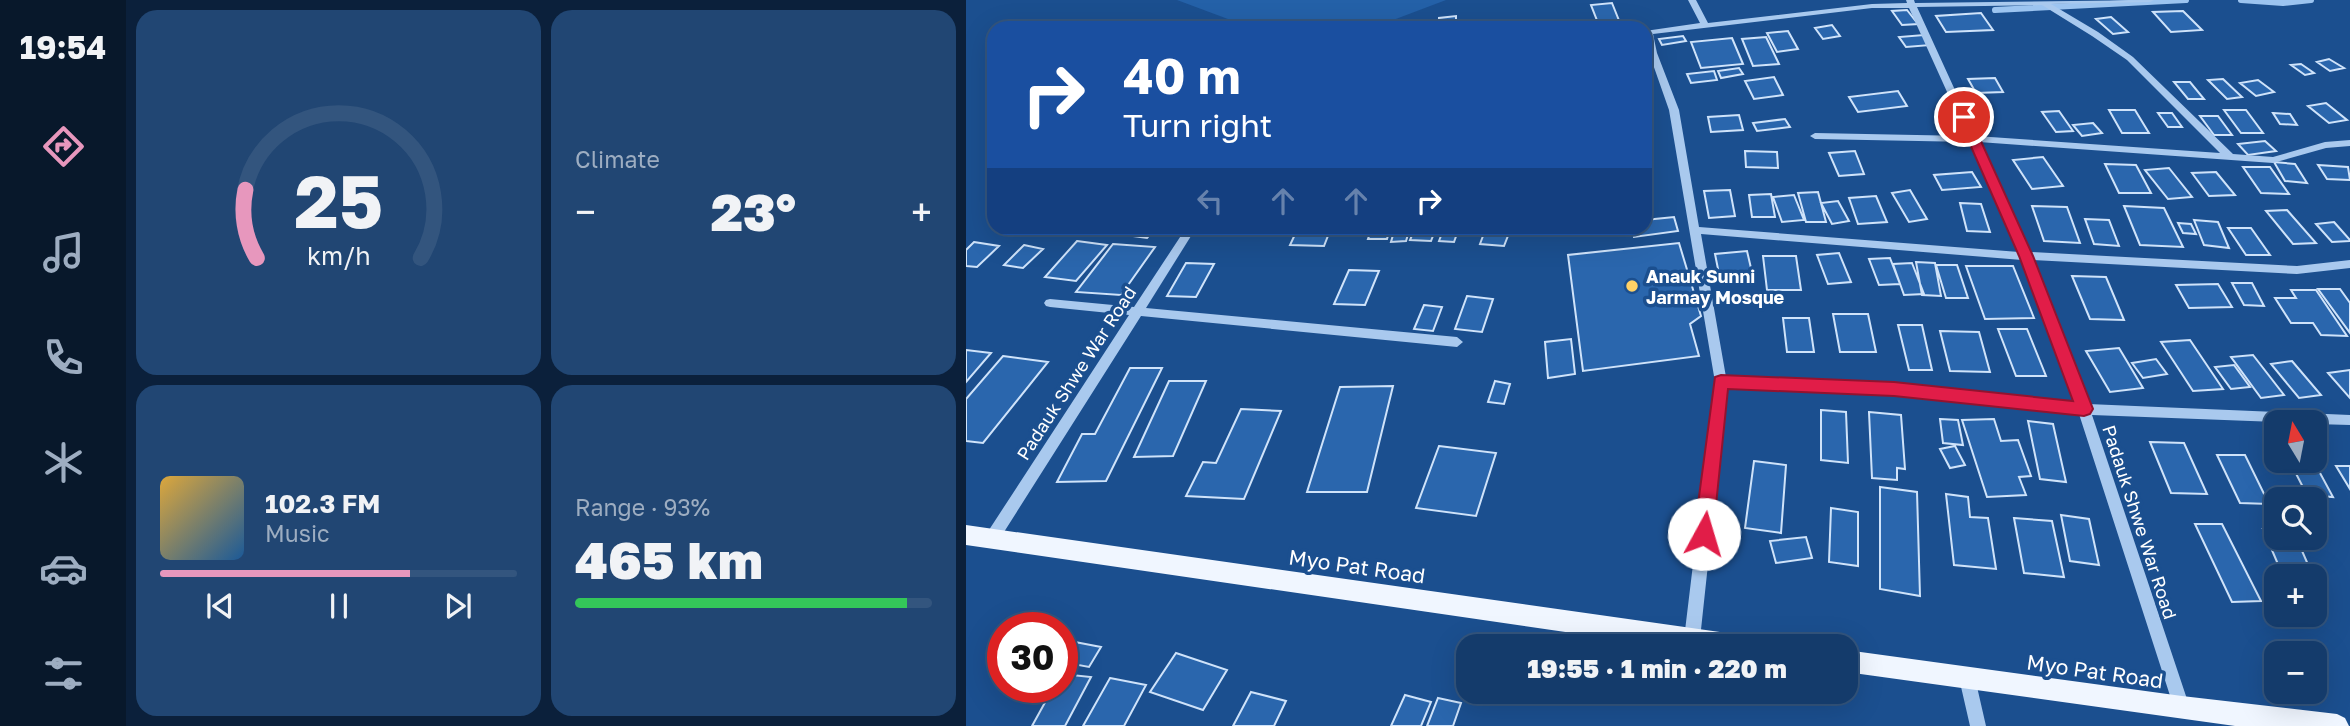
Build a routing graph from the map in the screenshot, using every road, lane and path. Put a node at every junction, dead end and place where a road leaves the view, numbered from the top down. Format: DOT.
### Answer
graph roads {
  1 [pos="1692,0"];
  2 [pos="2150,0"];
  3 [pos="1911,2"];
  4 [pos="2045,4"];
  5 [pos="1705,25"];
  6 [pos="1652,32"];
  7 [pos="1652,50"];
  8 [pos="1815,136"];
  9 [pos="1975,139"];
  10 [pos="2350,143"];
  11 [pos="2230,158"];
  12 [pos="1695,230"];
  13 [pos="1186,235"];
  14 [pos="2026,256"];
  15 [pos="2350,264"];
  16 [pos="1050,303"];
  17 [pos="1137,312"];
  18 [pos="1457,342"];
  19 [pos="1721,382"];
  20 [pos="2084,409"];
  21 [pos="2350,420"];
  22 [pos="966,535"];
  23 [pos="992,538"];
  24 [pos="1657,634"];
  25 [pos="1693,634"];
  26 [pos="1858,663"];
  27 [pos="1967,678"];
  28 [pos="2182,708"];
  29 [pos="1978,726"];
  30 [pos="2337,726"];
  1 -- 5 [label="street"];
  2 -- 4 [label="street"];
  3 -- 4 [label="street"];
  3 -- 5 [label="street"];
  3 -- 9 [label="street, Padauk Shwe War Road"];
  4 -- 11 [label="street"];
  5 -- 6 [label="street"];
  7 -- 12 [label="street"];
  8 -- 9 [label="street"];
  9 -- 11 [label="street"];
  9 -- 14 [label="street, Padauk Shwe War Road"];
  10 -- 11 [label="street"];
  12 -- 14 [label="street"];
  12 -- 19 [label="street"];
  13 -- 17 [label="street, Padauk Shwe War Road"];
  14 -- 15 [label="street"];
  14 -- 20 [label="street, Padauk Shwe War Road"];
  16 -- 17 [label="street"];
  17 -- 18 [label="street"];
  17 -- 23 [label="street, Padauk Shwe War Road"];
  19 -- 20 [label="street"];
  19 -- 25 [label="street"];
  20 -- 21 [label="street"];
  20 -- 28 [label="street, Padauk Shwe War Road"];
  22 -- 23 [label="main road, Myo Pat Road"];
  23 -- 24 [label="main road, Myo Pat Road"];
  26 -- 27 [label="main road, Myo Pat Road"];
  27 -- 28 [label="main road, Myo Pat Road"];
  27 -- 29 [label="street"];
  28 -- 30 [label="main road, Myo Pat Road"];
}
